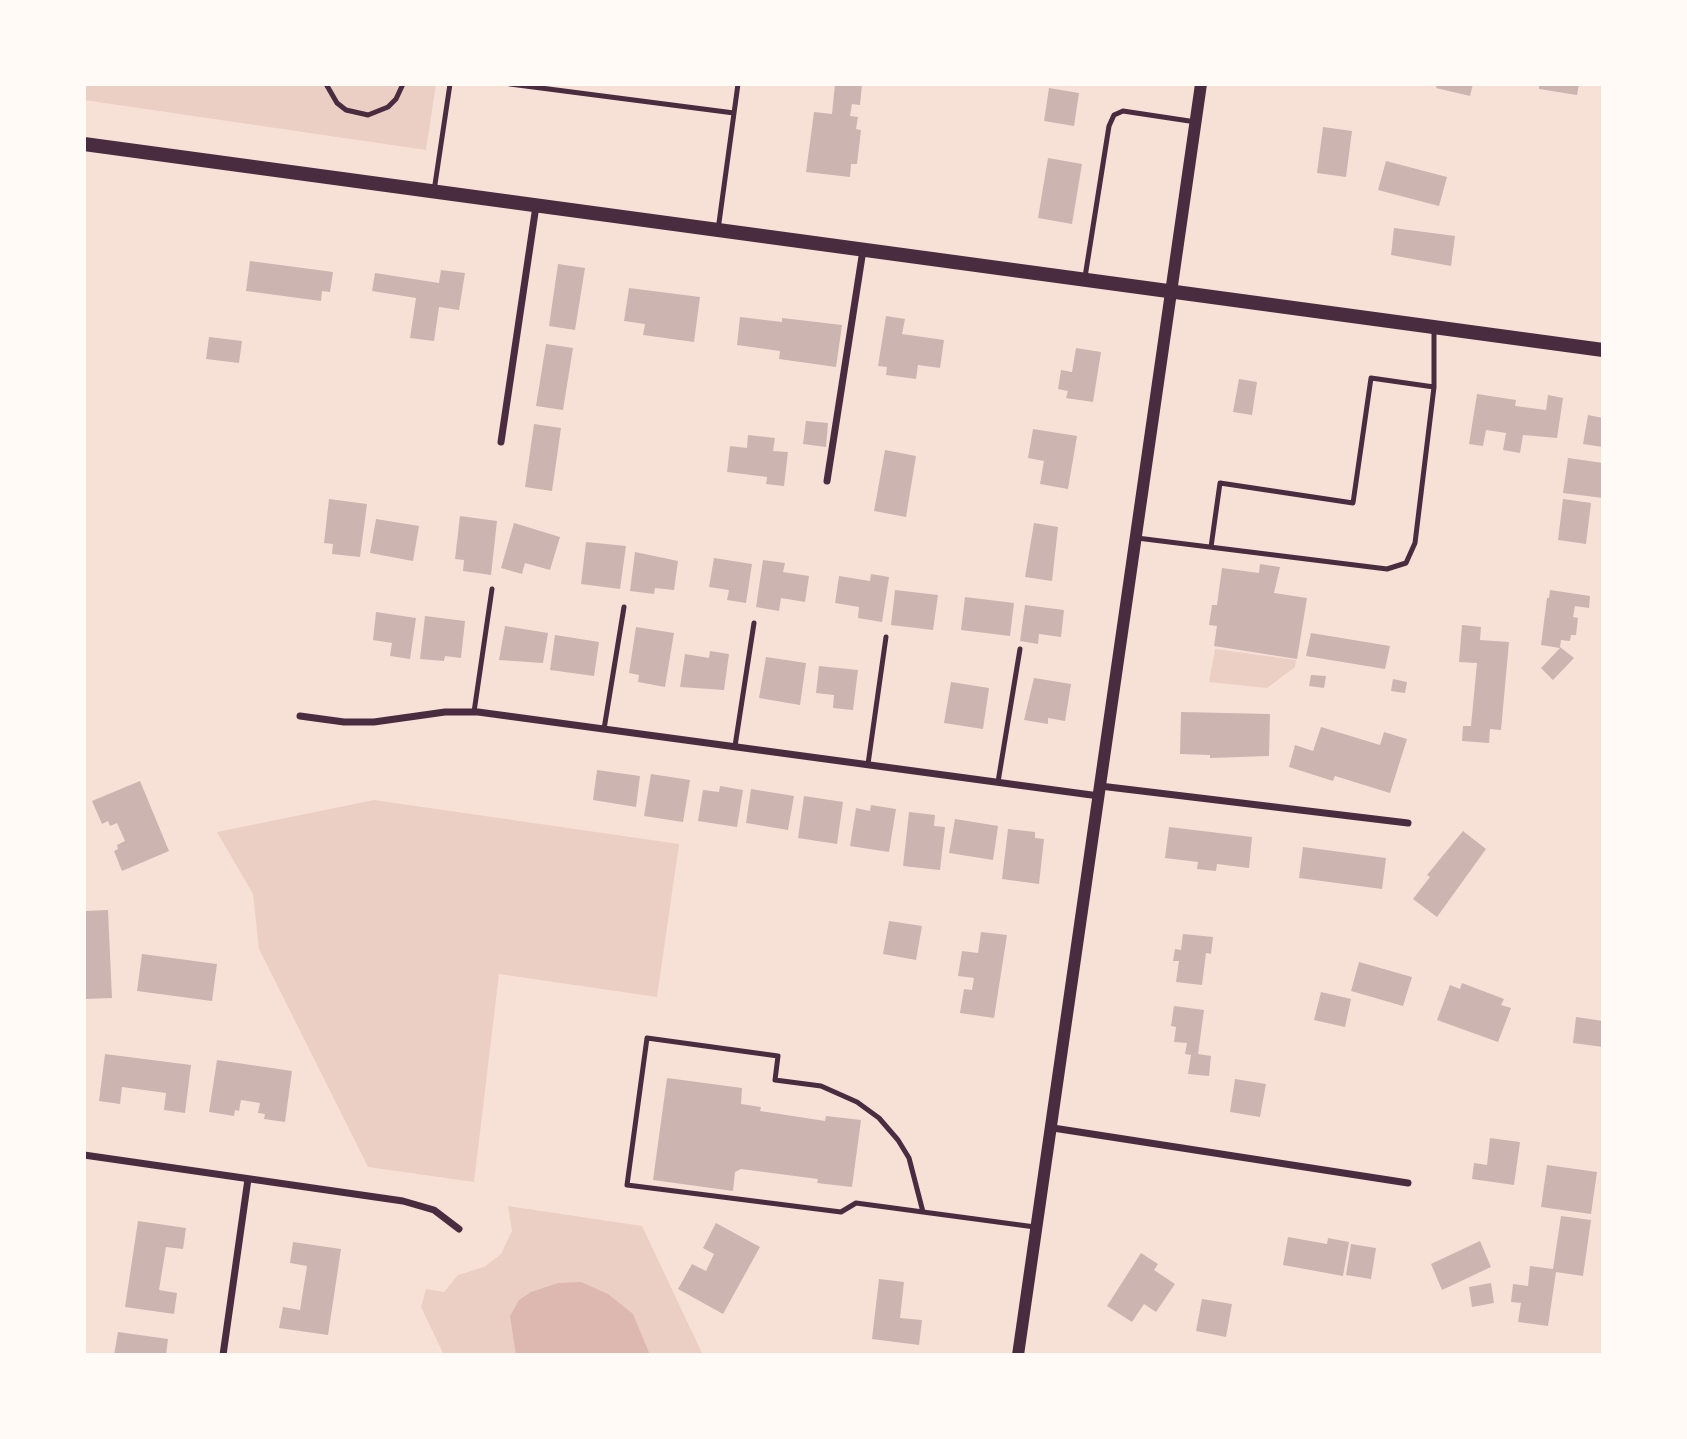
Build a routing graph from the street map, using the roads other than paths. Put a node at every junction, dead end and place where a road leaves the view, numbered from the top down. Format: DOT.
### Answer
graph roads {
  1 [pos="326,84"];
  2 [pos="403,84"];
  3 [pos="450,84"];
  4 [pos="510,84"];
  5 [pos="738,84"];
  6 [pos="1201,84"];
  7 [pos="734,113"];
  8 [pos="1196,122"];
  9 [pos="84,144"];
  10 [pos="434,191"];
  11 [pos="536,205"];
  12 [pos="718,230"];
  13 [pos="864,250"];
  14 [pos="1084,279"];
  15 [pos="1174,292"];
  16 [pos="1434,327"];
  17 [pos="1603,349"];
  18 [pos="1434,387"];
  19 [pos="500,442"];
  20 [pos="828,481"];
  21 [pos="1137,538"];
  22 [pos="1210,547"];
  23 [pos="492,589"];
  24 [pos="624,607"];
  25 [pos="754,623"];
  26 [pos="886,637"];
  27 [pos="1020,649"];
  28 [pos="474,712"];
  29 [pos="300,716"];
  30 [pos="604,729"];
  31 [pos="735,746"];
  32 [pos="868,764"];
  33 [pos="998,782"];
  34 [pos="1100,791"];
  35 [pos="1408,823"];
  36 [pos="1053,1128"];
  37 [pos="84,1155"];
  38 [pos="248,1180"];
  39 [pos="1408,1183"];
  40 [pos="923,1212"];
  41 [pos="1038,1228"];
  42 [pos="459,1229"];
  43 [pos="222,1355"];
  44 [pos="1018,1355"];
  1 -- 2 [label="lane"];
  3 -- 10 [label="lane"];
  4 -- 7 [label="lane"];
  5 -- 7 [label="lane"];
  6 -- 8 [label="street"];
  7 -- 12 [label="lane"];
  8 -- 14 [label="lane"];
  8 -- 15 [label="street"];
  9 -- 10 [label="main road"];
  10 -- 11 [label="main road"];
  11 -- 12 [label="main road"];
  11 -- 19 [label="street"];
  12 -- 13 [label="main road"];
  13 -- 14 [label="main road"];
  13 -- 20 [label="street"];
  14 -- 15 [label="main road"];
  15 -- 16 [label="main road"];
  15 -- 21 [label="street"];
  16 -- 17 [label="main road"];
  16 -- 18 [label="lane"];
  18 -- 22 [label="lane"];
  18 -- 22 [label="lane"];
  21 -- 22 [label="lane"];
  21 -- 34 [label="street"];
  23 -- 28 [label="lane"];
  24 -- 30 [label="lane"];
  25 -- 31 [label="lane"];
  26 -- 32 [label="lane"];
  27 -- 33 [label="lane"];
  28 -- 29 [label="street"];
  28 -- 30 [label="street"];
  30 -- 31 [label="street"];
  31 -- 32 [label="street"];
  32 -- 33 [label="street"];
  33 -- 34 [label="street"];
  34 -- 35 [label="street"];
  34 -- 36 [label="street"];
  36 -- 39 [label="street"];
  36 -- 41 [label="street"];
  37 -- 38 [label="street"];
  38 -- 42 [label="street"];
  38 -- 43 [label="street"];
  40 -- 40 [label="lane"];
  40 -- 41 [label="lane"];
  41 -- 44 [label="street"];
}
